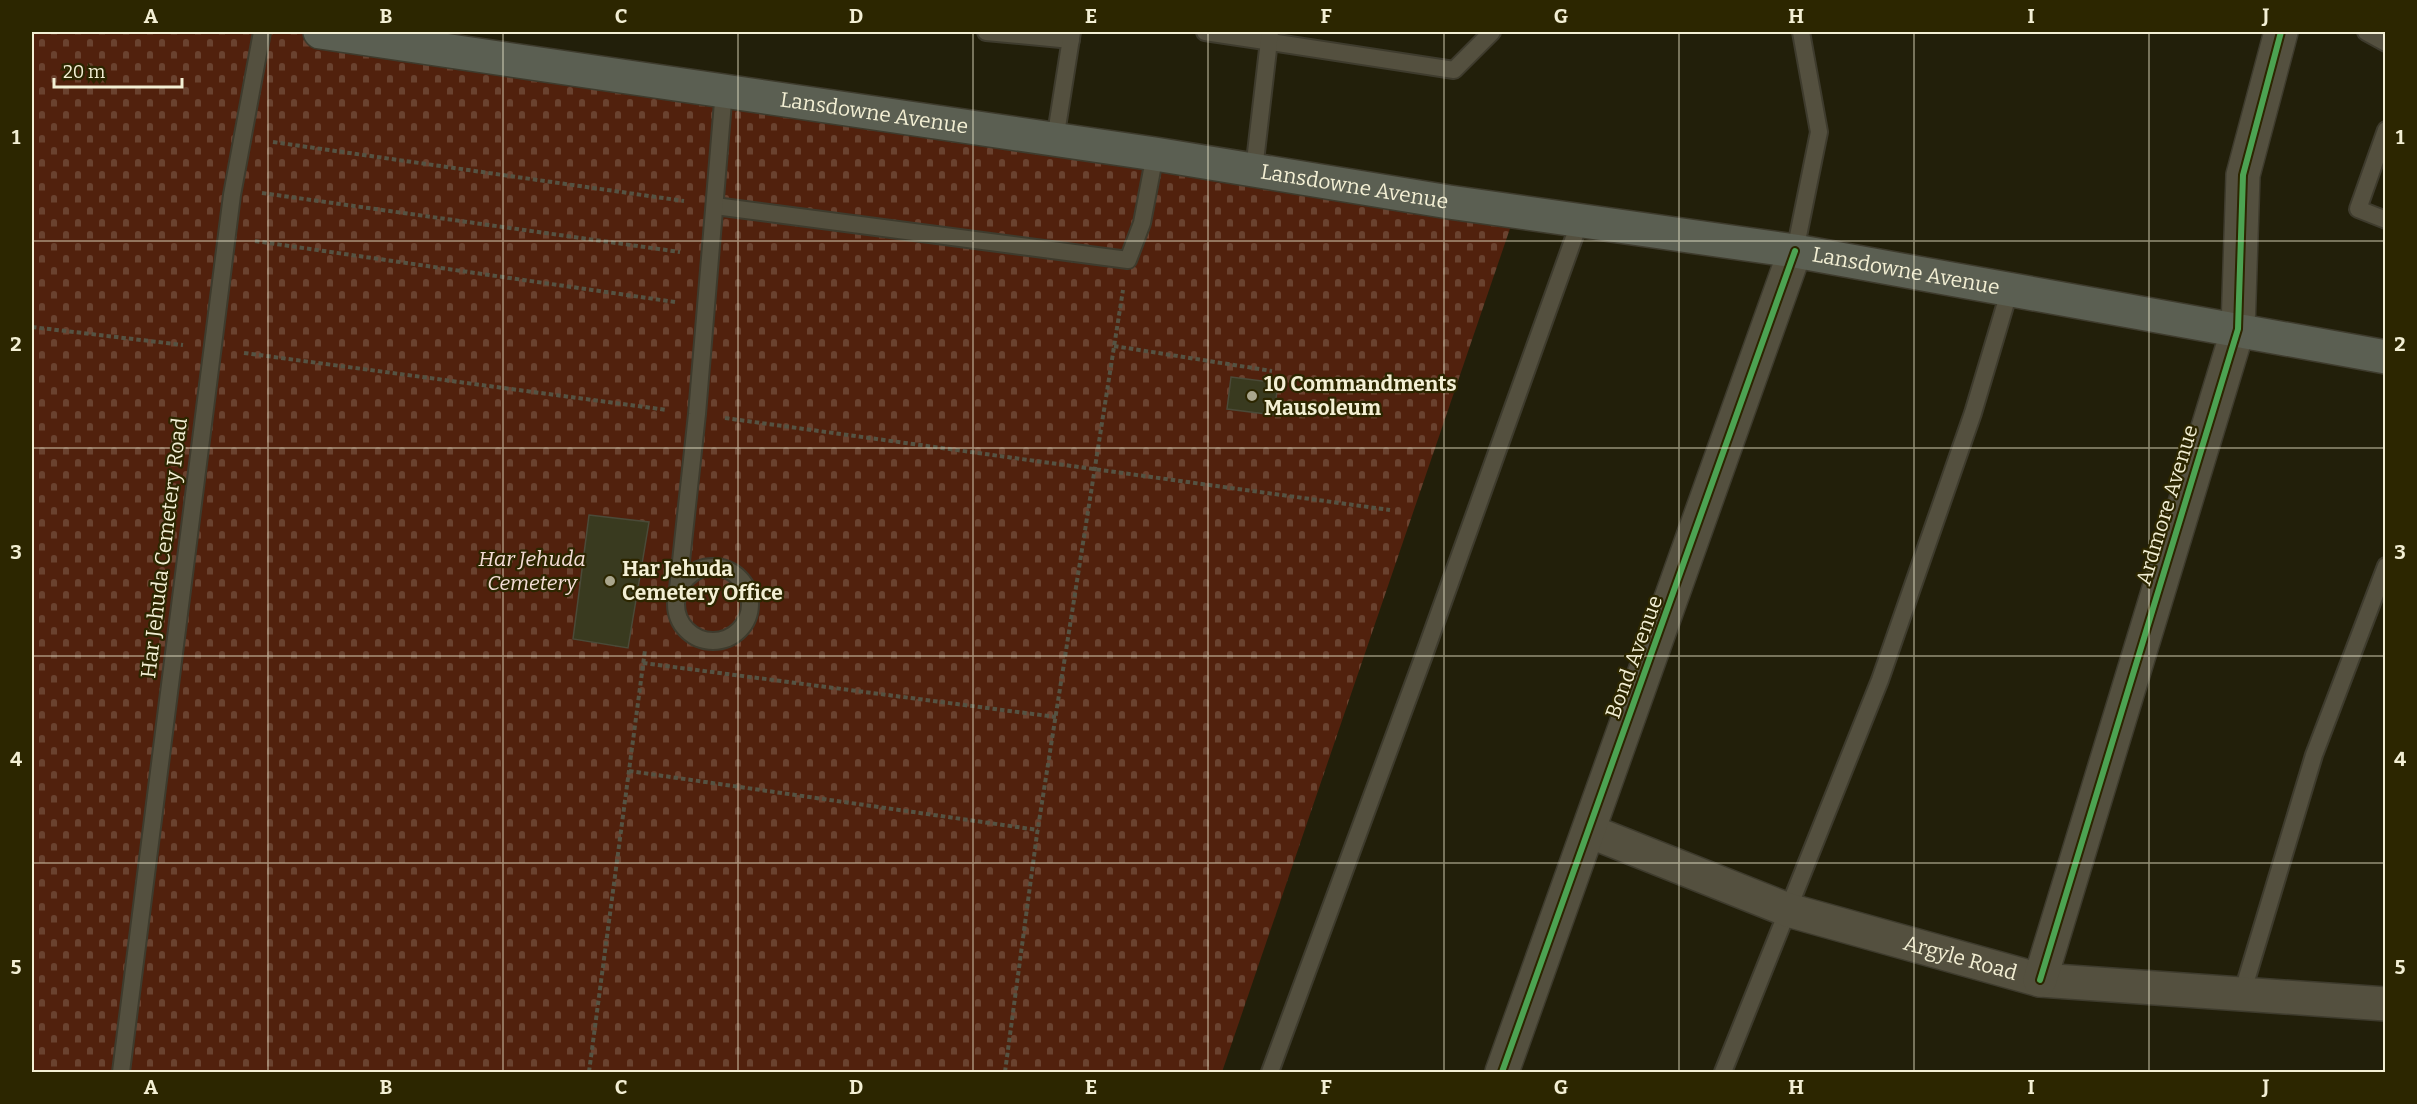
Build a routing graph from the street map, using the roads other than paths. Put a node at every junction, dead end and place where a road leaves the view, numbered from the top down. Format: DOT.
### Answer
graph roads {
  1 [pos="262,32"];
  2 [pos="320,32"];
  3 [pos="986,32"];
  4 [pos="1205,32"];
  5 [pos="1492,32"];
  6 [pos="1801,32"];
  7 [pos="2282,32"];
  8 [pos="2366,32"];
  9 [pos="374,35"];
  10 [pos="1072,36"];
  11 [pos="1270,37"];
  12 [pos="2385,43"];
  13 [pos="724,90"];
  14 [pos="2385,130"];
  15 [pos="1055,140"];
  16 [pos="1155,154"];
  17 [pos="1254,170"];
  18 [pos="715,206"];
  19 [pos="2385,220"];
  20 [pos="1580,221"];
  21 [pos="1795,251"];
  22 [pos="2010,289"];
  23 [pos="2238,329"];
  24 [pos="2385,357"];
  25 [pos="2385,566"];
  26 [pos="677,598"];
  27 [pos="1589,831"];
  28 [pos="1788,910"];
  29 [pos="2040,980"];
  30 [pos="2242,994"];
  31 [pos="2385,1004"];
  32 [pos="121,1072"];
  33 [pos="1270,1072"];
  34 [pos="1502,1072"];
  35 [pos="1723,1072"];
  1 -- 32 [label="lane, Har Jehuda Cemetery Road"];
  2 -- 9 [label="main road, Lansdowne Avenue"];
  3 -- 10 [label="lane"];
  4 -- 11 [label="lane"];
  5 -- 11 [label="lane"];
  6 -- 21 [label="lane"];
  7 -- 23 [label="street, Ardmore Avenue"];
  8 -- 12 [label="lane"];
  9 -- 13 [label="main road, Lansdowne Avenue"];
  10 -- 15 [label="lane"];
  11 -- 17 [label="lane"];
  13 -- 15 [label="main road, Lansdowne Avenue"];
  13 -- 18 [label="lane"];
  14 -- 19 [label="lane"];
  15 -- 16 [label="main road, Lansdowne Avenue"];
  16 -- 17 [label="main road, Lansdowne Avenue"];
  16 -- 18 [label="lane"];
  17 -- 20 [label="main road, Lansdowne Avenue"];
  18 -- 26 [label="lane"];
  20 -- 21 [label="main road, Lansdowne Avenue"];
  20 -- 33 [label="lane"];
  21 -- 22 [label="main road, Lansdowne Avenue"];
  21 -- 27 [label="street, Bond Avenue"];
  22 -- 23 [label="main road, Lansdowne Avenue"];
  22 -- 28 [label="lane"];
  23 -- 24 [label="main road, Lansdowne Avenue"];
  23 -- 29 [label="street, Ardmore Avenue"];
  25 -- 30 [label="lane"];
  26 -- 26 [label="lane"];
  27 -- 28 [label="street, Argyle Road"];
  27 -- 34 [label="street, Bond Avenue"];
  28 -- 29 [label="street, Argyle Road"];
  28 -- 35 [label="lane"];
  29 -- 30 [label="street, Argyle Road"];
  30 -- 31 [label="street, Argyle Road"];
}
